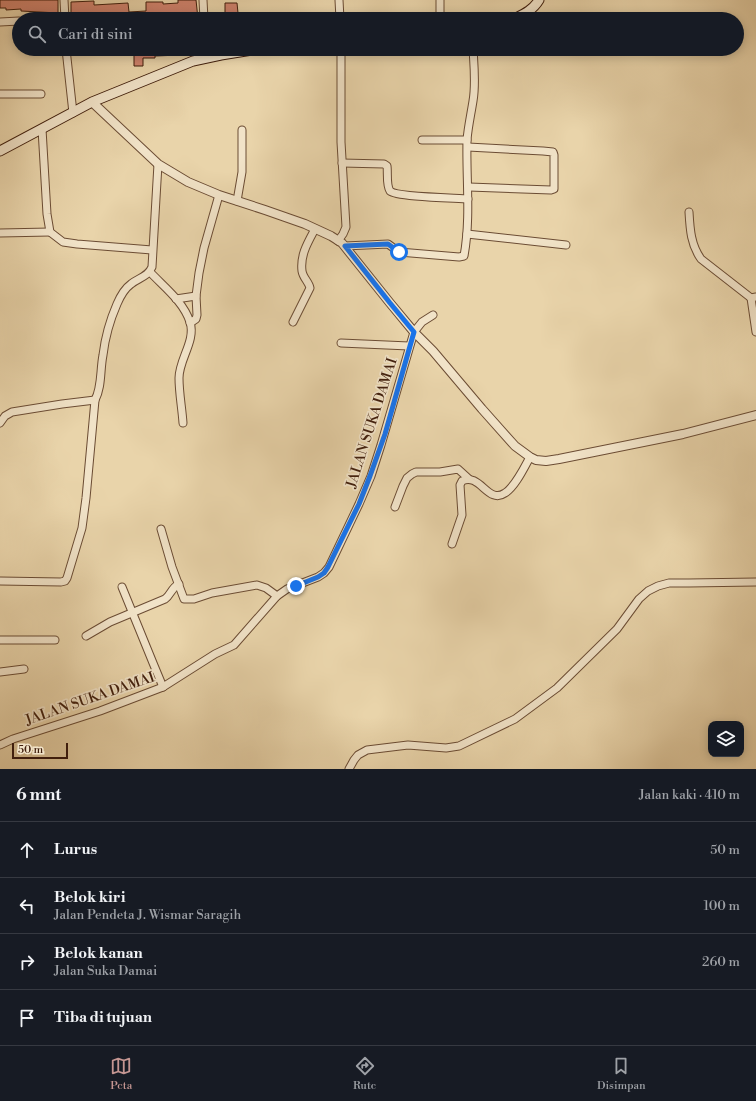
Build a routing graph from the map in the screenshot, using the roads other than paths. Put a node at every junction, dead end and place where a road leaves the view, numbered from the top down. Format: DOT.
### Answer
graph roads {
  1 [pos="64,0"];
  2 [pos="203,0"];
  3 [pos="339,0"];
  4 [pos="440,0"];
  5 [pos="539,0"];
  6 [pos="65,12"];
  7 [pos="204,12"];
  8 [pos="340,12"];
  9 [pos="440,12"];
  10 [pos="529,12"];
  11 [pos="12,21"];
  12 [pos="0,22"];
  13 [pos="67,56"];
  14 [pos="202,56"];
  15 [pos="341,56"];
  16 [pos="473,56"];
  17 [pos="0,94"];
  18 [pos="41,94"];
  19 [pos="92,102"];
  20 [pos="73,113"];
  21 [pos="42,129"];
  22 [pos="242,130"];
  23 [pos="422,140"];
  24 [pos="467,144"];
  25 [pos="0,151"];
  26 [pos="342,163"];
  27 [pos="158,164"];
  28 [pos="468,187"];
  29 [pos="219,195"];
  30 [pos="468,199"];
  31 [pos="237,201"];
  32 [pos="689,212"];
  33 [pos="315,229"];
  34 [pos="50,232"];
  35 [pos="0,233"];
  36 [pos="467,234"];
  37 [pos="338,241"];
  38 [pos="566,245"];
  39 [pos="345,246"];
  40 [pos="152,250"];
  41 [pos="150,272"];
  42 [pos="196,296"];
  43 [pos="753,298"];
  44 [pos="176,299"];
  45 [pos="433,315"];
  46 [pos="190,322"];
  47 [pos="293,322"];
  48 [pos="414,332"];
  49 [pos="756,332"];
  50 [pos="341,343"];
  51 [pos="409,346"];
  52 [pos="95,400"];
  53 [pos="756,415"];
  54 [pos="0,423"];
  55 [pos="183,423"];
  56 [pos="530,458"];
  57 [pos="469,479"];
  58 [pos="395,507"];
  59 [pos="161,529"];
  60 [pos="452,544"];
  61 [pos="0,581"];
  62 [pos="756,582"];
  63 [pos="179,584"];
  64 [pos="122,587"];
  65 [pos="277,596"];
  66 [pos="133,612"];
  67 [pos="86,636"];
  68 [pos="0,640"];
  69 [pos="55,640"];
  70 [pos="24,669"];
  71 [pos="0,672"];
  72 [pos="163,687"];
  73 [pos="0,744"];
  74 [pos="349,769"];
  1 -- 6 [label="street"];
  2 -- 7 [label="street"];
  3 -- 8 [label="street"];
  4 -- 9 [label="street"];
  5 -- 10 [label="main road"];
  11 -- 12 [label="street"];
  13 -- 20 [label="street"];
  14 -- 19 [label="main road"];
  15 -- 26 [label="street"];
  16 -- 24 [label="street"];
  17 -- 18 [label="street"];
  19 -- 20 [label="main road"];
  19 -- 27 [label="street"];
  20 -- 21 [label="main road"];
  21 -- 25 [label="main road"];
  21 -- 34 [label="street"];
  22 -- 31 [label="street"];
  23 -- 24 [label="street"];
  24 -- 28 [label="street"];
  24 -- 28 [label="street"];
  26 -- 30 [label="street"];
  26 -- 37 [label="street"];
  27 -- 29 [label="street"];
  27 -- 40 [label="street"];
  28 -- 30 [label="street"];
  29 -- 31 [label="street"];
  29 -- 42 [label="street"];
  30 -- 36 [label="street"];
  31 -- 33 [label="street"];
  32 -- 43 [label="street"];
  33 -- 37 [label="street"];
  33 -- 47 [label="street"];
  34 -- 35 [label="street"];
  34 -- 40 [label="street"];
  36 -- 38 [label="street"];
  36 -- 39 [label="street"];
  37 -- 39 [label="street"];
  39 -- 48 [label="street"];
  40 -- 41 [label="street"];
  41 -- 44 [label="street"];
  41 -- 52 [label="street"];
  42 -- 44 [label="street"];
  42 -- 46 [label="street"];
  43 -- 49 [label="street"];
  44 -- 46 [label="street"];
  45 -- 48 [label="street"];
  46 -- 55 [label="street"];
  48 -- 51 [label="street, JALAN SUKA DAMAI"];
  48 -- 56 [label="street"];
  50 -- 51 [label="street"];
  51 -- 65 [label="street, JALAN SUKA DAMAI"];
  52 -- 54 [label="street"];
  52 -- 61 [label="street"];
  53 -- 56 [label="street"];
  56 -- 57 [label="street"];
  57 -- 58 [label="street"];
  57 -- 60 [label="street"];
  59 -- 63 [label="street"];
  62 -- 74 [label="street"];
  63 -- 65 [label="street"];
  63 -- 66 [label="street"];
  64 -- 66 [label="street"];
  65 -- 72 [label="street, JALAN SUKA DAMAI"];
  66 -- 67 [label="street"];
  66 -- 72 [label="street"];
  68 -- 69 [label="street"];
  70 -- 71 [label="street"];
  72 -- 73 [label="street, JALAN SUKA DAMAI"];
}
